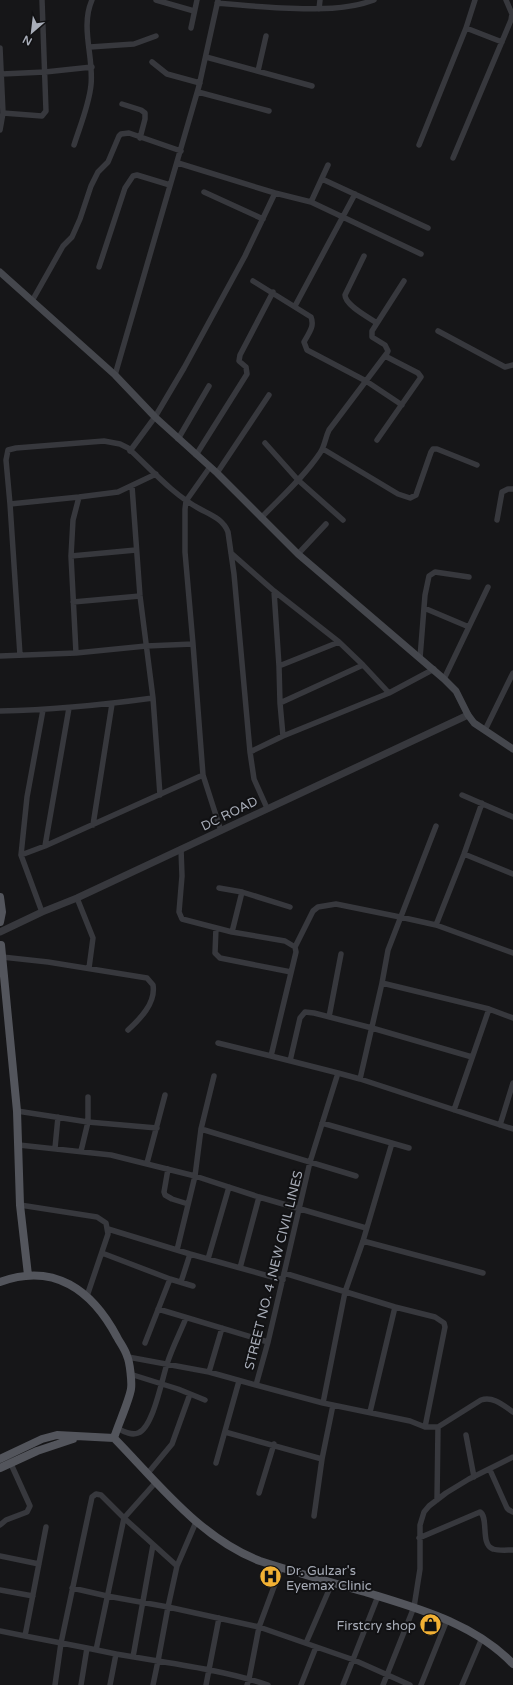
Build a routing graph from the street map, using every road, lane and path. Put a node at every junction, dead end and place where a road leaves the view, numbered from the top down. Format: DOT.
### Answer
graph roads {
  1 [pos="42,0"];
  2 [pos="92,0"];
  3 [pos="156,0"];
  4 [pos="197,0"];
  5 [pos="320,0"];
  6 [pos="351,0"];
  7 [pos="374,0"];
  8 [pos="475,0"];
  9 [pos="506,0"];
  10 [pos="218,1"];
  11 [pos="241,3"];
  12 [pos="350,7"];
  13 [pos="318,9"];
  14 [pos="194,11"];
  15 [pos="191,28"];
  16 [pos="466,28"];
  17 [pos="156,36"];
  18 [pos="266,36"];
  19 [pos="502,42"];
  20 [pos="90,47"];
  21 [pos="0,48"];
  22 [pos="206,57"];
  23 [pos="152,62"];
  24 [pos="92,67"];
  25 [pos="258,71"];
  26 [pos="45,72"];
  27 [pos="2,74"];
  28 [pos="200,83"];
  29 [pos="1,85"];
  30 [pos="312,86"];
  31 [pos="198,92"];
  32 [pos="122,104"];
  33 [pos="269,111"];
  34 [pos="3,113"];
  35 [pos="0,130"];
  36 [pos="140,138"];
  37 [pos="74,145"];
  38 [pos="419,145"];
  39 [pos="181,151"];
  40 [pos="453,158"];
  41 [pos="178,163"];
  42 [pos="328,165"];
  43 [pos="322,178"];
  44 [pos="170,185"];
  45 [pos="204,192"];
  46 [pos="275,193"];
  47 [pos="355,194"];
  48 [pos="311,202"];
  49 [pos="343,217"];
  50 [pos="263,219"];
  51 [pos="428,228"];
  52 [pos="421,254"];
  53 [pos="364,256"];
  54 [pos="99,267"];
  55 [pos="0,272"];
  56 [pos="253,281"];
  57 [pos="404,281"];
  58 [pos="273,292"];
  59 [pos="32,301"];
  60 [pos="294,306"];
  61 [pos="376,323"];
  62 [pos="438,331"];
  63 [pos="385,356"];
  64 [pos="513,365"];
  65 [pos="115,375"];
  66 [pos="366,381"];
  67 [pos="210,386"];
  68 [pos="270,395"];
  69 [pos="402,404"];
  70 [pos="155,417"];
  71 [pos="178,438"];
  72 [pos="377,440"];
  73 [pos="265,443"];
  74 [pos="323,449"];
  75 [pos="130,450"];
  76 [pos="196,455"];
  77 [pos="477,465"];
  78 [pos="210,467"];
  79 [pos="217,473"];
  80 [pos="156,474"];
  81 [pos="298,480"];
  82 [pos="132,486"];
  83 [pos="513,489"];
  84 [pos="79,497"];
  85 [pos="186,502"];
  86 [pos="10,504"];
  87 [pos="261,518"];
  88 [pos="343,520"];
  89 [pos="497,520"];
  90 [pos="326,524"];
  91 [pos="136,550"];
  92 [pos="231,553"];
  93 [pos="298,554"];
  94 [pos="71,556"];
  95 [pos="468,577"];
  96 [pos="488,587"];
  97 [pos="274,591"];
  98 [pos="140,596"];
  99 [pos="73,602"];
  100 [pos="424,608"];
  101 [pos="469,627"];
  102 [pos="339,642"];
  103 [pos="193,644"];
  104 [pos="146,646"];
  105 [pos="76,652"];
  106 [pos="20,655"];
  107 [pos="0,656"];
  108 [pos="420,658"];
  109 [pos="363,665"];
  110 [pos="279,666"];
  111 [pos="434,669"];
  112 [pos="513,673"];
  113 [pos="444,679"];
  114 [pos="389,693"];
  115 [pos="153,698"];
  116 [pos="280,702"];
  117 [pos="112,704"];
  118 [pos="69,708"];
  119 [pos="43,710"];
  120 [pos="0,711"];
  121 [pos="468,715"];
  122 [pos="485,730"];
  123 [pos="283,736"];
  124 [pos="513,749"];
  125 [pos="250,752"];
  126 [pos="202,774"];
  127 [pos="160,795"];
  128 [pos="462,795"];
  129 [pos="482,803"];
  130 [pos="267,808"];
  131 [pos="513,817"];
  132 [pos="93,825"];
  133 [pos="436,826"];
  134 [pos="222,831"];
  135 [pos="45,846"];
  136 [pos="181,849"];
  137 [pos="464,854"];
  138 [pos="20,855"];
  139 [pos="513,874"];
  140 [pos="219,888"];
  141 [pos="242,892"];
  142 [pos="0,897"];
  143 [pos="77,898"];
  144 [pos="290,907"];
  145 [pos="42,912"];
  146 [pos="400,917"];
  147 [pos="0,922"];
  148 [pos="436,925"];
  149 [pos="216,928"];
  150 [pos="0,932"];
  151 [pos="232,932"];
  152 [pos="295,947"];
  153 [pos="1,948"];
  154 [pos="513,953"];
  155 [pos="341,954"];
  156 [pos="89,968"];
  157 [pos="291,972"];
  158 [pos="382,983"];
  159 [pos="489,1009"];
  160 [pos="329,1017"];
  161 [pos="513,1018"];
  162 [pos="372,1028"];
  163 [pos="128,1030"];
  164 [pos="218,1043"];
  165 [pos="271,1056"];
  166 [pos="472,1057"];
  167 [pos="290,1061"];
  168 [pos="338,1073"];
  169 [pos="214,1076"];
  170 [pos="360,1079"];
  171 [pos="513,1083"];
  172 [pos="166,1095"];
  173 [pos="88,1097"];
  174 [pos="454,1110"];
  175 [pos="17,1111"];
  176 [pos="58,1117"];
  177 [pos="88,1122"];
  178 [pos="322,1123"];
  179 [pos="500,1125"];
  180 [pos="157,1128"];
  181 [pos="201,1129"];
  182 [pos="513,1129"];
  183 [pos="392,1143"];
  184 [pos="19,1145"];
  185 [pos="55,1148"];
  186 [pos="409,1148"];
  187 [pos="81,1151"];
  188 [pos="310,1162"];
  189 [pos="147,1163"];
  190 [pos="168,1169"];
  191 [pos="195,1176"];
  192 [pos="356,1176"];
  193 [pos="229,1187"];
  194 [pos="259,1197"];
  195 [pos="188,1204"];
  196 [pos="20,1205"];
  197 [pos="300,1208"];
  198 [pos="108,1228"];
  199 [pos="366,1228"];
  200 [pos="363,1241"];
  201 [pos="177,1250"];
  202 [pos="102,1253"];
  203 [pos="190,1254"];
  204 [pos="208,1259"];
  205 [pos="240,1268"];
  206 [pos="284,1273"];
  207 [pos="483,1273"];
  208 [pos="28,1275"];
  209 [pos="170,1279"];
  210 [pos="283,1280"];
  211 [pos="0,1282"];
  212 [pos="181,1282"];
  213 [pos="194,1286"];
  214 [pos="345,1292"];
  215 [pos="87,1296"];
  216 [pos="395,1307"];
  217 [pos="158,1309"];
  218 [pos="186,1318"];
  219 [pos="222,1328"];
  220 [pos="268,1342"];
  221 [pos="145,1344"];
  222 [pos="128,1357"];
  223 [pos="167,1364"];
  224 [pos="209,1372"];
  225 [pos="130,1374"];
  226 [pos="239,1381"];
  227 [pos="162,1384"];
  228 [pos="256,1385"];
  229 [pos="190,1394"];
  230 [pos="205,1400"];
  231 [pos="323,1403"];
  232 [pos="333,1405"];
  233 [pos="370,1412"];
  234 [pos="513,1412"];
  235 [pos="425,1427"];
  236 [pos="438,1427"];
  237 [pos="117,1428"];
  238 [pos="225,1432"];
  239 [pos="466,1435"];
  240 [pos="80,1437"];
  241 [pos="114,1438"];
  242 [pos="274,1444"];
  243 [pos="513,1457"];
  244 [pos="0,1458"];
  245 [pos="322,1459"];
  246 [pos="216,1463"];
  247 [pos="11,1464"];
  248 [pos="0,1468"];
  249 [pos="490,1470"];
  250 [pos="148,1473"];
  251 [pos="474,1476"];
  252 [pos="156,1482"];
  253 [pos="259,1494"];
  254 [pos="437,1500"];
  255 [pos="513,1512"];
  256 [pos="314,1516"];
  257 [pos="124,1518"];
  258 [pos="196,1522"];
  259 [pos="0,1525"];
  260 [pos="46,1527"];
  261 [pos="419,1538"];
  262 [pos="153,1545"];
  263 [pos="513,1550"];
  264 [pos="0,1556"];
  265 [pos="39,1564"];
  266 [pos="176,1566"];
  267 [pos="281,1568"];
  268 [pos="332,1583"];
  269 [pos="72,1588"];
  270 [pos="0,1590"];
  271 [pos="33,1596"];
  272 [pos="107,1596"];
  273 [pos="378,1596"];
  274 [pos="142,1602"];
  275 [pos="168,1607"];
  276 [pos="414,1607"];
  277 [pos="219,1618"];
  278 [pos="447,1620"];
  279 [pos="259,1627"];
  280 [pos="0,1631"];
  281 [pos="26,1636"];
  282 [pos="482,1638"];
  283 [pos="61,1643"];
  284 [pos="306,1643"];
  285 [pos="316,1647"];
  286 [pos="87,1648"];
  287 [pos="96,1650"];
  288 [pos="116,1654"];
  289 [pos="133,1657"];
  290 [pos="354,1660"];
  291 [pos="158,1661"];
  292 [pos="513,1664"];
  293 [pos="209,1670"];
  294 [pos="387,1674"];
  295 [pos="248,1682"];
  296 [pos="55,1685"];
  297 [pos="82,1685"];
  298 [pos="110,1685"];
  299 [pos="153,1685"];
  300 [pos="206,1685"];
  301 [pos="268,1685"];
  302 [pos="301,1685"];
  303 [pos="343,1685"];
  304 [pos="383,1685"];
  305 [pos="410,1685"];
  306 [pos="421,1685"];
  307 [pos="462,1685"];
  1 -- 26 [label="street"];
  2 -- 20 [label="street"];
  3 -- 14 [label="street"];
  4 -- 14 [label="street"];
  5 -- 13 [label="street"];
  6 -- 12 [label="street"];
  7 -- 12 [label="street"];
  8 -- 16 [label="street"];
  9 -- 19 [label="street"];
  10 -- 11 [label="street"];
  10 -- 22 [label="street"];
  11 -- 13 [label="street"];
  12 -- 13 [label="street"];
  14 -- 15 [label="street"];
  16 -- 19 [label="street"];
  16 -- 38 [label="street"];
  17 -- 20 [label="street"];
  18 -- 25 [label="street"];
  19 -- 40 [label="street"];
  20 -- 24 [label="street"];
  21 -- 27 [label="street"];
  22 -- 25 [label="street"];
  22 -- 28 [label="street"];
  23 -- 28 [label="street"];
  24 -- 26 [label="street"];
  24 -- 37 [label="street"];
  25 -- 30 [label="street"];
  26 -- 27 [label="street"];
  26 -- 34 [label="street"];
  27 -- 29 [label="street"];
  28 -- 31 [label="street"];
  29 -- 34 [label="street"];
  31 -- 33 [label="street"];
  31 -- 39 [label="street"];
  32 -- 36 [label="street"];
  34 -- 35 [label="street"];
  36 -- 39 [label="street"];
  36 -- 59 [label="street"];
  39 -- 41 [label="street"];
  41 -- 44 [label="street"];
  41 -- 46 [label="street"];
  42 -- 43 [label="street"];
  43 -- 47 [label="street"];
  43 -- 48 [label="street"];
  44 -- 54 [label="street"];
  44 -- 65 [label="street"];
  45 -- 50 [label="street"];
  46 -- 48 [label="street"];
  46 -- 50 [label="street"];
  47 -- 49 [label="street"];
  47 -- 51 [label="street"];
  48 -- 49 [label="street"];
  49 -- 52 [label="street"];
  49 -- 60 [label="street"];
  50 -- 70 [label="street"];
  53 -- 61 [label="street"];
  55 -- 59 [label="main road"];
  56 -- 58 [label="street"];
  57 -- 61 [label="street"];
  58 -- 60 [label="street"];
  58 -- 76 [label="street"];
  59 -- 65 [label="main road"];
  60 -- 66 [label="street"];
  61 -- 63 [label="street"];
  62 -- 64 [label="street"];
  63 -- 66 [label="street"];
  63 -- 69 [label="street"];
  65 -- 70 [label="main road"];
  66 -- 69 [label="street"];
  66 -- 74 [label="street"];
  67 -- 71 [label="street"];
  68 -- 79 [label="street"];
  69 -- 72 [label="street"];
  70 -- 71 [label="main road"];
  70 -- 75 [label="street"];
  71 -- 76 [label="main road"];
  73 -- 81 [label="street"];
  74 -- 77 [label="street"];
  74 -- 81 [label="street"];
  75 -- 80 [label="street"];
  75 -- 86 [label="street"];
  76 -- 78 [label="main road"];
  78 -- 79 [label="main road"];
  78 -- 85 [label="street"];
  79 -- 87 [label="main road"];
  80 -- 82 [label="street"];
  80 -- 85 [label="street"];
  81 -- 87 [label="street"];
  81 -- 88 [label="street"];
  82 -- 84 [label="street"];
  82 -- 91 [label="street"];
  83 -- 89 [label="street"];
  84 -- 86 [label="street"];
  84 -- 94 [label="street"];
  85 -- 92 [label="street"];
  85 -- 103 [label="street"];
  86 -- 106 [label="street"];
  87 -- 93 [label="main road"];
  90 -- 93 [label="street"];
  91 -- 94 [label="street"];
  91 -- 98 [label="street"];
  92 -- 97 [label="street"];
  92 -- 125 [label="street"];
  93 -- 108 [label="main road"];
  94 -- 99 [label="street"];
  95 -- 100 [label="street"];
  96 -- 101 [label="street"];
  97 -- 102 [label="street"];
  97 -- 110 [label="street"];
  98 -- 99 [label="street"];
  98 -- 104 [label="street"];
  99 -- 105 [label="street"];
  100 -- 101 [label="street"];
  100 -- 108 [label="street"];
  101 -- 113 [label="street"];
  102 -- 109 [label="street"];
  102 -- 110 [label="street"];
  103 -- 104 [label="street"];
  103 -- 126 [label="street"];
  104 -- 105 [label="street"];
  104 -- 115 [label="street"];
  105 -- 106 [label="street"];
  106 -- 107 [label="street"];
  108 -- 111 [label="main road"];
  109 -- 114 [label="street"];
  109 -- 116 [label="street"];
  110 -- 116 [label="street"];
  111 -- 113 [label="main road"];
  111 -- 114 [label="street"];
  112 -- 122 [label="street"];
  113 -- 121 [label="main road"];
  114 -- 123 [label="street"];
  115 -- 117 [label="street"];
  115 -- 127 [label="street"];
  116 -- 123 [label="street"];
  117 -- 118 [label="street"];
  117 -- 132 [label="street"];
  118 -- 119 [label="street"];
  118 -- 135 [label="street"];
  119 -- 120 [label="street"];
  119 -- 138 [label="street"];
  121 -- 122 [label="main road"];
  121 -- 130 [label="street, DC ROAD"];
  122 -- 124 [label="main road"];
  123 -- 125 [label="street"];
  125 -- 130 [label="street"];
  126 -- 127 [label="street"];
  126 -- 134 [label="street"];
  127 -- 132 [label="street"];
  128 -- 129 [label="street"];
  129 -- 131 [label="street"];
  129 -- 137 [label="street"];
  130 -- 134 [label="street, DC ROAD"];
  132 -- 135 [label="street"];
  133 -- 146 [label="street"];
  134 -- 136 [label="street, DC ROAD"];
  135 -- 138 [label="street"];
  136 -- 143 [label="street, DC ROAD"];
  136 -- 149 [label="street"];
  137 -- 139 [label="street"];
  137 -- 148 [label="street"];
  138 -- 145 [label="street"];
  140 -- 141 [label="street"];
  141 -- 144 [label="street"];
  141 -- 151 [label="street"];
  142 -- 147 [label="main road"];
  143 -- 145 [label="street, DC ROAD"];
  143 -- 156 [label="street"];
  145 -- 150 [label="street, DC ROAD"];
  146 -- 148 [label="street"];
  146 -- 152 [label="street"];
  146 -- 158 [label="street"];
  148 -- 154 [label="street"];
  149 -- 151 [label="street"];
  149 -- 157 [label="street"];
  151 -- 152 [label="street"];
  152 -- 157 [label="street"];
  153 -- 156 [label="street"];
  153 -- 175 [label="main road"];
  155 -- 160 [label="street"];
  156 -- 163 [label="street"];
  157 -- 165 [label="street"];
  158 -- 159 [label="street"];
  158 -- 162 [label="street"];
  159 -- 161 [label="street"];
  159 -- 166 [label="street"];
  160 -- 162 [label="street"];
  160 -- 167 [label="street"];
  162 -- 166 [label="street"];
  162 -- 170 [label="street"];
  164 -- 165 [label="street"];
  165 -- 167 [label="street"];
  166 -- 174 [label="street"];
  167 -- 168 [label="street"];
  168 -- 170 [label="street"];
  168 -- 178 [label="street, STREET NO. 4 ,NEW CIVIL LINES"];
  169 -- 181 [label="street"];
  170 -- 174 [label="street"];
  171 -- 179 [label="street"];
  172 -- 180 [label="street"];
  173 -- 177 [label="street"];
  174 -- 179 [label="street"];
  175 -- 176 [label="street"];
  175 -- 184 [label="main road"];
  176 -- 177 [label="street"];
  176 -- 185 [label="street"];
  177 -- 180 [label="street"];
  177 -- 187 [label="street"];
  178 -- 183 [label="street"];
  178 -- 188 [label="street, STREET NO. 4 ,NEW CIVIL LINES"];
  179 -- 182 [label="street"];
  180 -- 189 [label="street"];
  181 -- 188 [label="street"];
  181 -- 191 [label="street"];
  183 -- 186 [label="street"];
  183 -- 199 [label="street"];
  184 -- 185 [label="street"];
  184 -- 196 [label="main road"];
  185 -- 187 [label="street"];
  187 -- 189 [label="street"];
  188 -- 192 [label="street"];
  188 -- 197 [label="street, STREET NO. 4 ,NEW CIVIL LINES"];
  189 -- 190 [label="street"];
  190 -- 191 [label="street"];
  190 -- 195 [label="street"];
  191 -- 193 [label="street"];
  191 -- 195 [label="street"];
  193 -- 194 [label="street"];
  193 -- 204 [label="street"];
  194 -- 197 [label="street"];
  194 -- 205 [label="street"];
  195 -- 201 [label="street"];
  196 -- 198 [label="street"];
  196 -- 208 [label="main road"];
  197 -- 199 [label="street"];
  197 -- 206 [label="street, STREET NO. 4 ,NEW CIVIL LINES"];
  198 -- 201 [label="street"];
  198 -- 202 [label="street"];
  199 -- 200 [label="street"];
  200 -- 207 [label="street"];
  200 -- 214 [label="street"];
  201 -- 203 [label="street"];
  202 -- 209 [label="street"];
  202 -- 215 [label="street"];
  203 -- 204 [label="street"];
  203 -- 212 [label="street"];
  204 -- 205 [label="street"];
  205 -- 210 [label="street"];
  206 -- 210 [label="street, STREET NO. 4 ,NEW CIVIL LINES"];
  206 -- 214 [label="street"];
  208 -- 211 [label="main road"];
  208 -- 215 [label="main road"];
  209 -- 212 [label="street"];
  209 -- 217 [label="street"];
  210 -- 220 [label="street, STREET NO. 4 ,NEW CIVIL LINES"];
  212 -- 213 [label="street"];
  214 -- 216 [label="street"];
  214 -- 231 [label="street"];
  215 -- 222 [label="main road"];
  216 -- 233 [label="street"];
  216 -- 235 [label="street"];
  217 -- 218 [label="street"];
  217 -- 221 [label="street"];
  218 -- 219 [label="street"];
  218 -- 223 [label="street"];
  219 -- 220 [label="street"];
  219 -- 224 [label="street"];
  220 -- 228 [label="street, STREET NO. 4 ,NEW CIVIL LINES"];
  222 -- 223 [label="street"];
  222 -- 225 [label="main road"];
  223 -- 224 [label="street"];
  223 -- 227 [label="street"];
  224 -- 226 [label="street"];
  225 -- 227 [label="street"];
  225 -- 237 [label="main road"];
  226 -- 228 [label="street"];
  226 -- 238 [label="street"];
  227 -- 229 [label="street"];
  227 -- 237 [label="street"];
  228 -- 231 [label="street, STREET NO. 4 ,NEW CIVIL LINES"];
  229 -- 230 [label="street"];
  229 -- 250 [label="street"];
  231 -- 232 [label="street, STREET NO. 4 ,NEW CIVIL LINES"];
  232 -- 233 [label="street, STREET NO. 4 ,NEW CIVIL LINES"];
  232 -- 245 [label="street"];
  233 -- 235 [label="street, STREET NO. 4 ,NEW CIVIL LINES"];
  234 -- 236 [label="street"];
  235 -- 236 [label="street, STREET NO. 4 ,NEW CIVIL LINES"];
  236 -- 254 [label="street"];
  237 -- 241 [label="main road"];
  238 -- 242 [label="street"];
  238 -- 246 [label="street"];
  239 -- 251 [label="street"];
  240 -- 241 [label="main road"];
  240 -- 244 [label="main road"];
  240 -- 247 [label="main road"];
  241 -- 250 [label="main road"];
  242 -- 245 [label="street"];
  242 -- 253 [label="street"];
  243 -- 249 [label="street"];
  245 -- 256 [label="street"];
  247 -- 248 [label="main road"];
  247 -- 259 [label="street"];
  249 -- 251 [label="street"];
  249 -- 255 [label="street"];
  250 -- 252 [label="main road"];
  251 -- 254 [label="street"];
  252 -- 257 [label="street"];
  252 -- 258 [label="main road"];
  254 -- 261 [label="street"];
  257 -- 262 [label="street"];
  257 -- 269 [label="street"];
  257 -- 272 [label="street"];
  258 -- 266 [label="street"];
  258 -- 267 [label="main road"];
  260 -- 265 [label="street"];
  261 -- 263 [label="street"];
  261 -- 276 [label="street"];
  262 -- 266 [label="street"];
  262 -- 274 [label="street"];
  264 -- 265 [label="street"];
  265 -- 271 [label="street"];
  266 -- 275 [label="street"];
  267 -- 268 [label="main road"];
  267 -- 279 [label="street"];
  268 -- 273 [label="main road"];
  268 -- 284 [label="street"];
  269 -- 272 [label="street"];
  269 -- 283 [label="street"];
  270 -- 271 [label="street"];
  271 -- 281 [label="street"];
  272 -- 274 [label="street"];
  272 -- 287 [label="street"];
  273 -- 276 [label="main road"];
  273 -- 290 [label="street"];
  274 -- 275 [label="street"];
  274 -- 289 [label="street"];
  275 -- 277 [label="street"];
  275 -- 291 [label="street"];
  276 -- 278 [label="main road"];
  276 -- 294 [label="street"];
  277 -- 279 [label="street"];
  277 -- 293 [label="street"];
  278 -- 282 [label="main road"];
  278 -- 306 [label="street"];
  279 -- 284 [label="street"];
  279 -- 295 [label="street"];
  280 -- 281 [label="street"];
  281 -- 283 [label="street"];
  282 -- 292 [label="main road"];
  282 -- 307 [label="street"];
  283 -- 286 [label="street"];
  283 -- 296 [label="street"];
  284 -- 285 [label="street"];
  285 -- 290 [label="street"];
  285 -- 302 [label="street"];
  286 -- 287 [label="street"];
  286 -- 297 [label="street"];
  287 -- 288 [label="street"];
  288 -- 289 [label="street"];
  288 -- 298 [label="street"];
  289 -- 291 [label="street"];
  290 -- 294 [label="street"];
  290 -- 303 [label="street"];
  291 -- 293 [label="street"];
  291 -- 299 [label="street"];
  293 -- 295 [label="street"];
  293 -- 300 [label="street"];
  294 -- 304 [label="street"];
  294 -- 305 [label="street"];
  295 -- 301 [label="street"];
}
